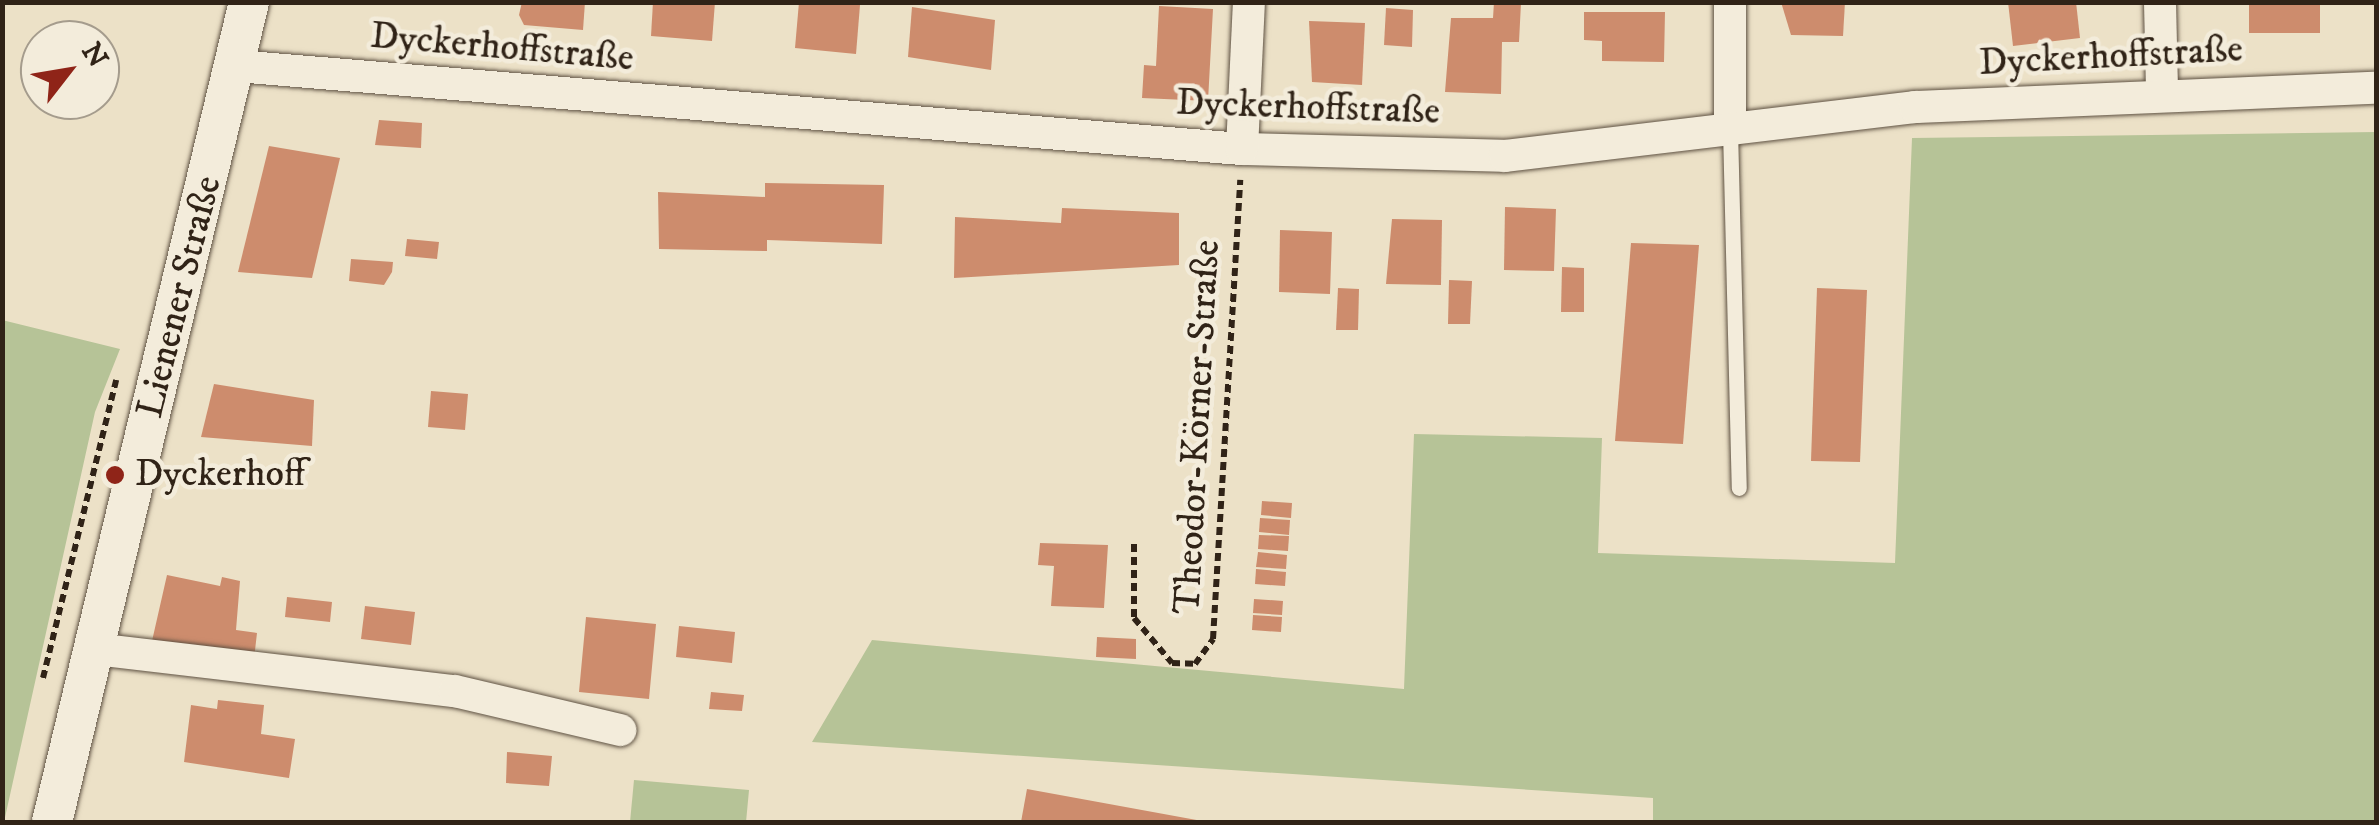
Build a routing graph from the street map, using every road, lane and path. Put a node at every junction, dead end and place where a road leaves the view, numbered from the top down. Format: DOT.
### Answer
graph roads {
  1 [pos="249,2"];
  2 [pos="1249,2"];
  3 [pos="1730,2"];
  4 [pos="2160,2"];
  5 [pos="236,66"];
  6 [pos="2376,88"];
  7 [pos="2162,91"];
  8 [pos="1730,129"];
  9 [pos="1242,149"];
  10 [pos="1740,488"];
  11 [pos="1134,544"];
  12 [pos="95,649"];
  13 [pos="620,730"];
  14 [pos="52,822"];
  1 -- 5 [label="street, Lienener Straße"];
  2 -- 9 [label="street"];
  3 -- 8 [label="street"];
  4 -- 7 [label="street"];
  5 -- 9 [label="street, Dyckerhoffstraße"];
  5 -- 12 [label="street, Lienener Straße"];
  6 -- 7 [label="street, Dyckerhoffstraße"];
  7 -- 8 [label="street, Dyckerhoffstraße"];
  8 -- 9 [label="street, Dyckerhoffstraße"];
  8 -- 10 [label="lane"];
  9 -- 11 [label="path, Theodor-Körner-Straße"];
  12 -- 13 [label="street"];
  12 -- 14 [label="street, Lienener Straße"];
}
